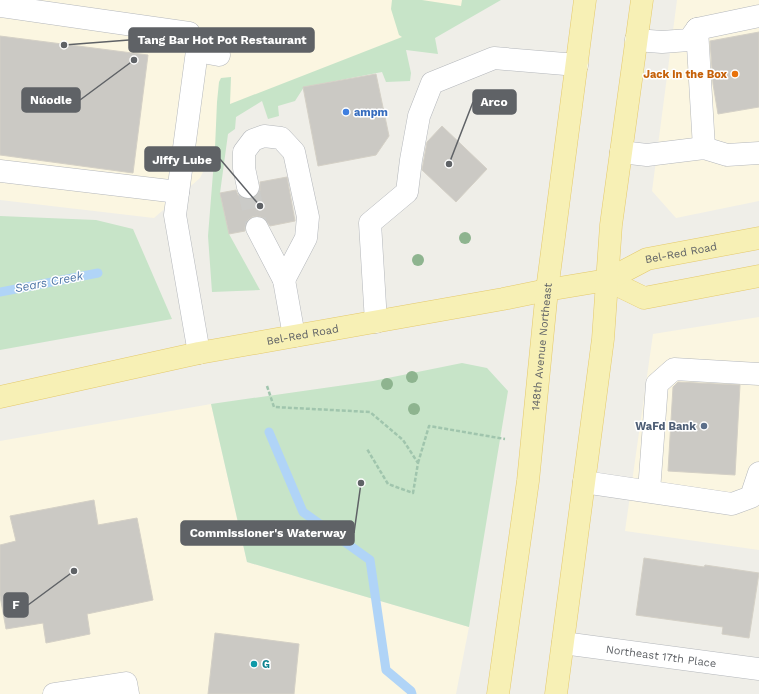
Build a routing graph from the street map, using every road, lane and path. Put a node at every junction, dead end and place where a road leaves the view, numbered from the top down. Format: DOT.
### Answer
graph roads {
  1 [pos="585,0"];
  2 [pos="642,0"];
  3 [pos="0,6"];
  4 [pos="759,16"];
  5 [pos="698,29"];
  6 [pos="636,40"];
  7 [pos="197,51"];
  8 [pos="219,55"];
  9 [pos="577,65"];
  10 [pos="704,148"];
  11 [pos="620,152"];
  12 [pos="759,153"];
  13 [pos="0,171"];
  14 [pos="248,187"];
  15 [pos="178,192"];
  16 [pos="257,228"];
  17 [pos="759,238"];
  18 [pos="759,276"];
  19 [pos="284,280"];
  20 [pos="607,280"];
  21 [pos="547,290"];
  22 [pos="376,322"];
  23 [pos="294,336"];
  24 [pos="199,353"];
  25 [pos="759,374"];
  26 [pos="267,386"];
  27 [pos="0,397"];
  28 [pos="511,440"];
  29 [pos="367,449"];
  30 [pos="418,463"];
  31 [pos="759,474"];
  32 [pos="584,482"];
  33 [pos="649,491"];
  34 [pos="563,643"];
  35 [pos="759,669"];
  36 [pos="54,694"];
  37 [pos="128,694"];
  38 [pos="498,694"];
  39 [pos="556,694"];
  1 -- 9 [label="main road, 148th Avenue Northeast"];
  2 -- 6 [label="main road"];
  3 -- 7 [label="lane"];
  4 -- 5 [label="lane"];
  5 -- 6 [label="lane"];
  5 -- 10 [label="lane"];
  6 -- 11 [label="main road"];
  7 -- 8 [label="lane"];
  7 -- 15 [label="lane"];
  9 -- 21 [label="main road, 148th Avenue Northeast"];
  9 -- 22 [label="lane"];
  10 -- 11 [label="lane"];
  10 -- 12 [label="lane"];
  11 -- 20 [label="main road"];
  13 -- 15 [label="lane"];
  14 -- 19 [label="lane"];
  15 -- 24 [label="lane"];
  16 -- 19 [label="lane"];
  17 -- 20 [label="main road, Bel-Red Road"];
  18 -- 20 [label="main road"];
  19 -- 23 [label="lane"];
  20 -- 21 [label="main road, Bel-Red Road"];
  20 -- 32 [label="main road"];
  21 -- 22 [label="main road, Bel-Red Road"];
  21 -- 38 [label="main road, 148th Avenue Northeast"];
  22 -- 23 [label="main road, Bel-Red Road"];
  23 -- 24 [label="main road, Bel-Red Road"];
  24 -- 27 [label="main road, Bel-Red Road"];
  25 -- 33 [label="lane"];
  26 -- 30 [label="path"];
  28 -- 30 [label="path"];
  29 -- 30 [label="path"];
  31 -- 33 [label="lane"];
  32 -- 33 [label="lane"];
  32 -- 34 [label="main road"];
  34 -- 35 [label="lane, Northeast 17th Place"];
  34 -- 39 [label="main road"];
  36 -- 37 [label="lane"];
}
